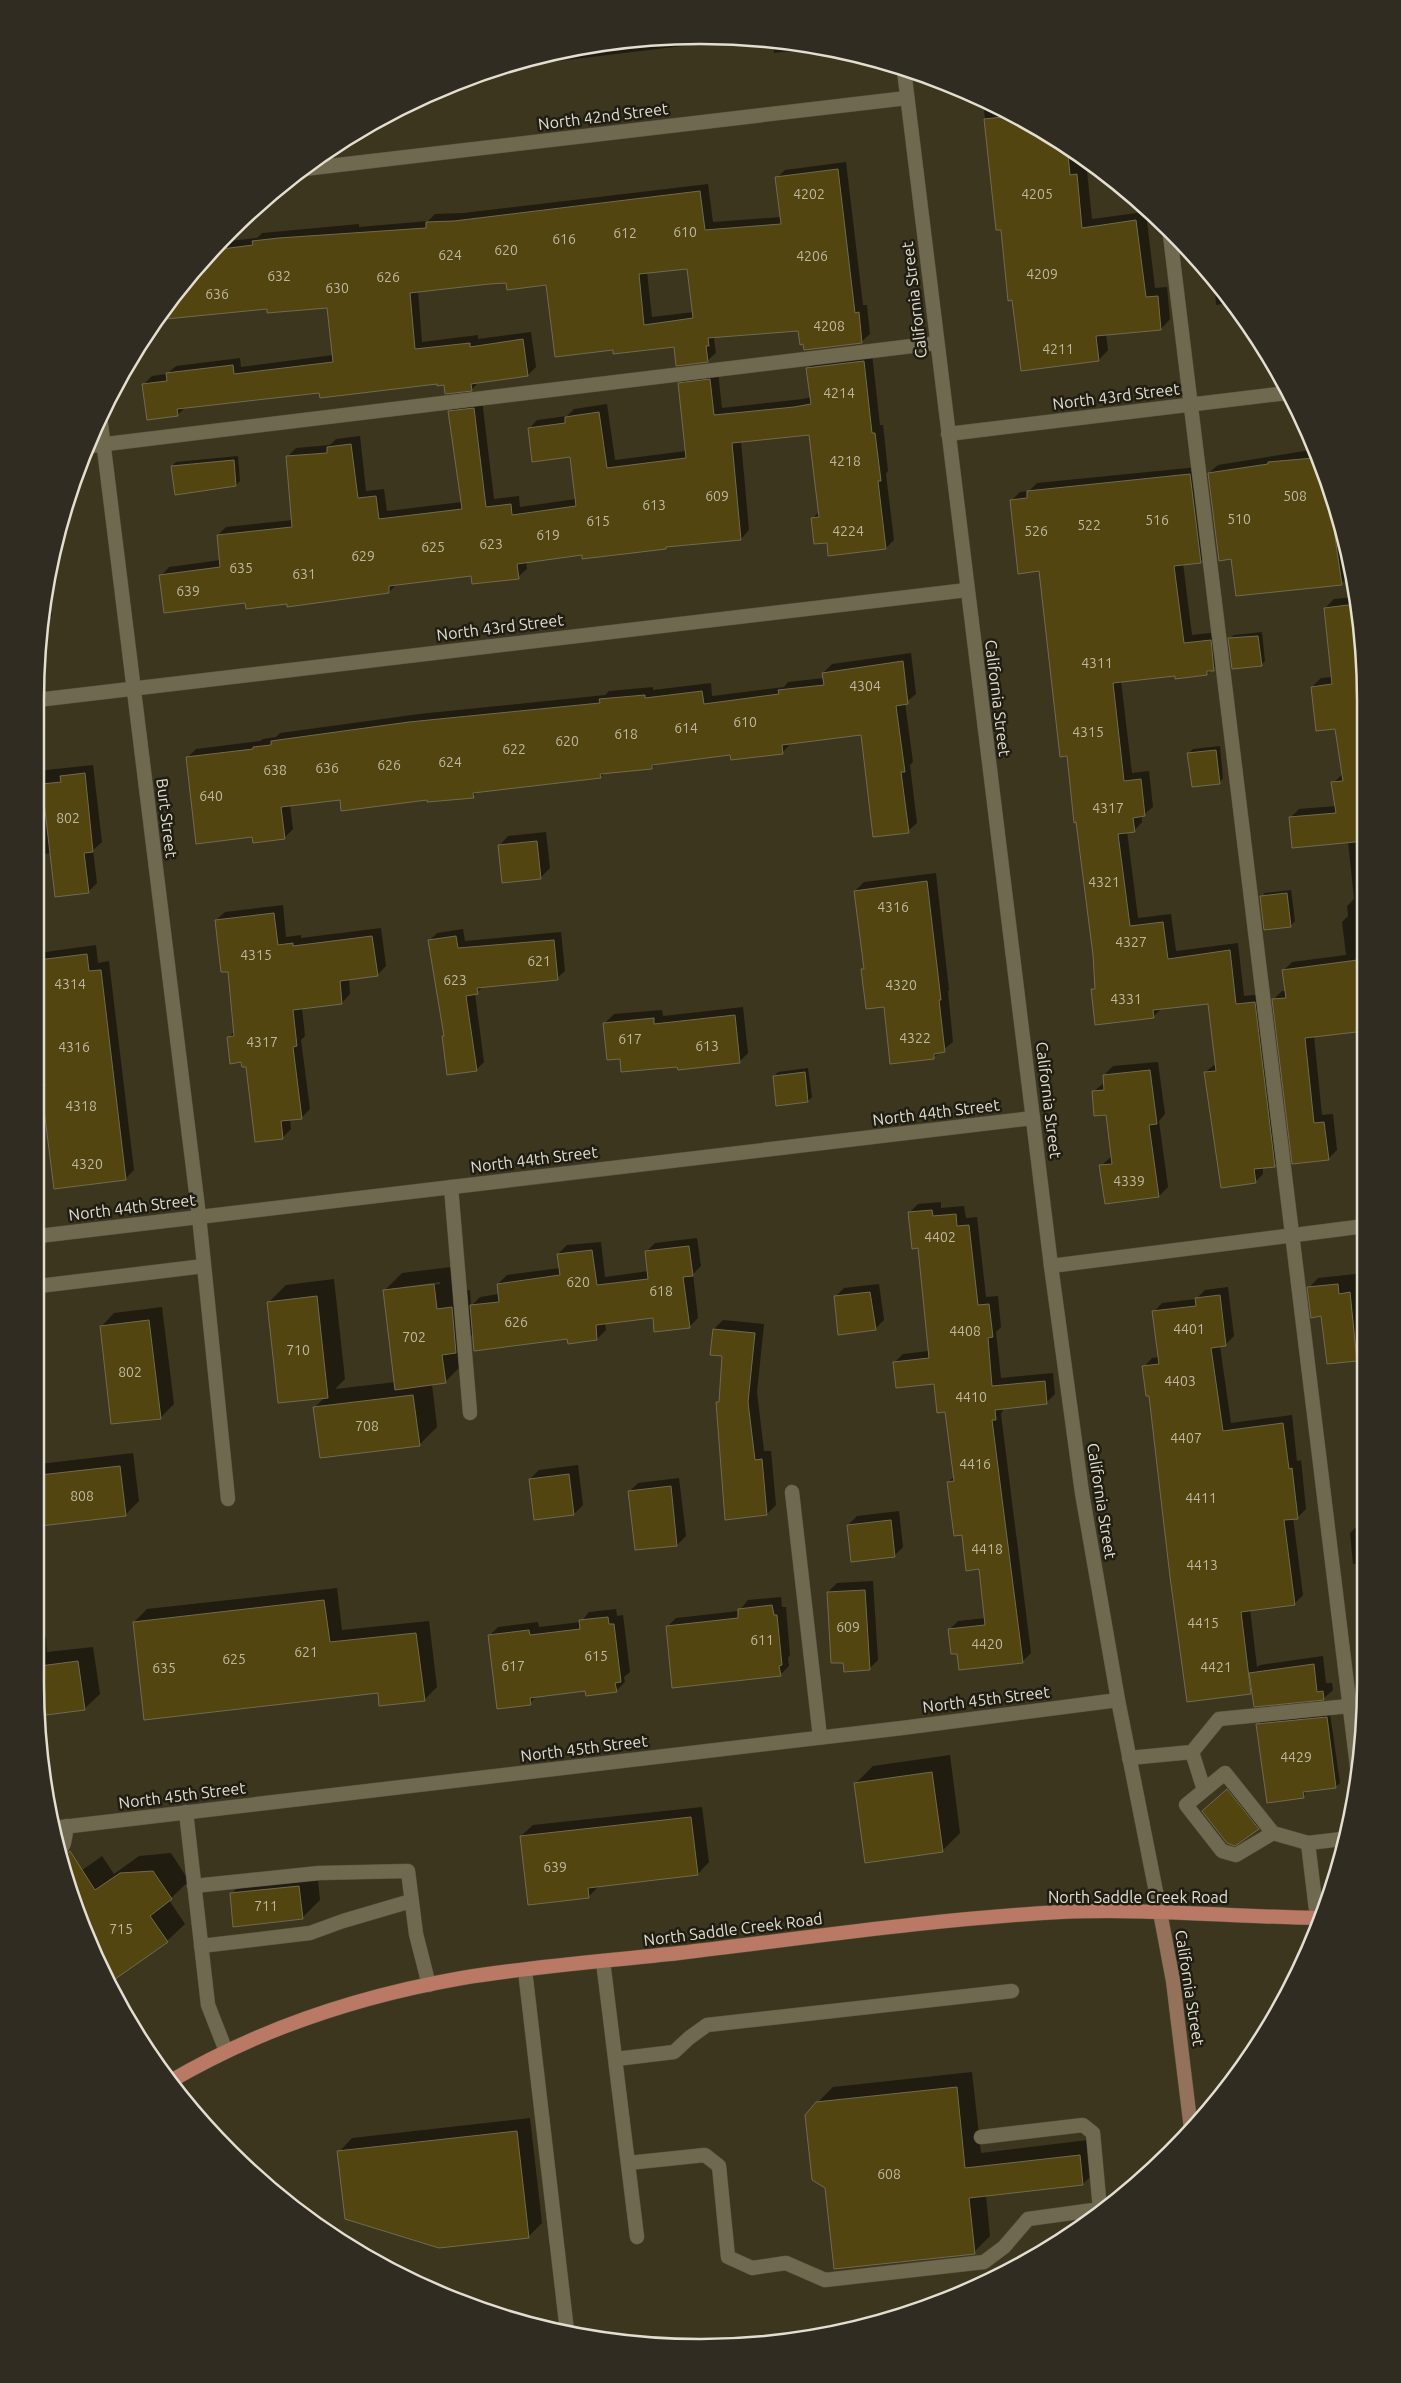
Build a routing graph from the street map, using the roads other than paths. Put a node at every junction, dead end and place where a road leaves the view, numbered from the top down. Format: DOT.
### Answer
graph roads {
  1 [pos="905,77"];
  2 [pos="907,98"];
  3 [pos="317,167"];
  4 [pos="1171,242"];
  5 [pos="937,343"];
  6 [pos="1281,394"];
  7 [pos="1191,405"];
  8 [pos="948,434"];
  9 [pos="97,446"];
  10 [pos="967,590"];
  11 [pos="134,688"];
  12 [pos="44,699"];
  13 [pos="1033,1118"];
  14 [pos="451,1187"];
  15 [pos="199,1216"];
  16 [pos="1357,1227"];
  17 [pos="44,1235"];
  18 [pos="1290,1235"];
  19 [pos="204,1266"];
  20 [pos="1051,1266"];
  21 [pos="44,1285"];
  22 [pos="470,1413"];
  23 [pos="792,1492"];
  24 [pos="228,1499"];
  25 [pos="1118,1700"];
  26 [pos="1349,1706"];
  27 [pos="820,1737"];
  28 [pos="1354,1745"];
  29 [pos="1192,1752"];
  30 [pos="1129,1758"];
  31 [pos="1204,1790"];
  32 [pos="186,1812"];
  33 [pos="61,1827"];
  34 [pos="1273,1833"];
  35 [pos="1338,1839"];
  36 [pos="64,1843"];
  37 [pos="1308,1843"];
  38 [pos="194,1886"];
  39 [pos="411,1901"];
  40 [pos="1317,1906"];
  41 [pos="1160,1912"];
  42 [pos="1313,1918"];
  43 [pos="201,1946"];
  44 [pos="604,1961"];
  45 [pos="525,1970"];
  46 [pos="429,1985"];
  47 [pos="1012,1991"];
  48 [pos="226,2051"];
  49 [pos="616,2058"];
  50 [pos="176,2078"];
  51 [pos="1190,2120"];
  52 [pos="981,2137"];
  53 [pos="628,2163"];
  54 [pos="1103,2202"];
  55 [pos="1091,2211"];
  56 [pos="637,2237"];
  57 [pos="566,2326"];
  1 -- 2 [label="street, California Street"];
  2 -- 3 [label="street, North 42nd Street"];
  2 -- 5 [label="street, California Street"];
  4 -- 7 [label="street"];
  5 -- 8 [label="street, California Street"];
  5 -- 9 [label="street"];
  6 -- 7 [label="street, North 43rd Street"];
  7 -- 8 [label="street, North 43rd Street"];
  7 -- 18 [label="street"];
  8 -- 10 [label="street, California Street"];
  9 -- 11 [label="street, Burt Street"];
  10 -- 11 [label="street, North 43rd Street"];
  10 -- 13 [label="street, California Street"];
  11 -- 12 [label="street, North 43rd Street"];
  11 -- 15 [label="street, Burt Street"];
  13 -- 14 [label="street, North 44th Street"];
  13 -- 20 [label="street, California Street"];
  14 -- 15 [label="street, North 44th Street"];
  14 -- 22 [label="street"];
  15 -- 17 [label="street, North 44th Street"];
  15 -- 19 [label="street, Burt Street"];
  16 -- 18 [label="street"];
  18 -- 20 [label="street"];
  18 -- 26 [label="street"];
  19 -- 21 [label="street"];
  19 -- 24 [label="street, Burt Street"];
  20 -- 25 [label="street, California Street"];
  23 -- 27 [label="street"];
  25 -- 27 [label="street, North 45th Street"];
  25 -- 30 [label="street, California Street"];
  26 -- 28 [label="street"];
  26 -- 29 [label="street"];
  27 -- 32 [label="street, North 45th Street"];
  29 -- 30 [label="street"];
  29 -- 31 [label="street"];
  30 -- 41 [label="street, California Street"];
  31 -- 34 [label="street"];
  31 -- 34 [label="street"];
  32 -- 33 [label="street, North 45th Street"];
  32 -- 38 [label="street"];
  33 -- 36 [label="street"];
  34 -- 37 [label="street"];
  35 -- 37 [label="street"];
  37 -- 40 [label="street"];
  38 -- 39 [label="street"];
  38 -- 43 [label="street"];
  39 -- 43 [label="street"];
  39 -- 46 [label="street"];
  41 -- 42 [label="main road, North Saddle Creek Road"];
  41 -- 44 [label="main road, North Saddle Creek Road"];
  41 -- 51 [label="main road, California Street"];
  43 -- 48 [label="street"];
  44 -- 45 [label="main road, North Saddle Creek Road"];
  44 -- 49 [label="street"];
  45 -- 46 [label="main road, North Saddle Creek Road"];
  45 -- 57 [label="street"];
  46 -- 48 [label="main road, North Saddle Creek Road"];
  47 -- 49 [label="street"];
  48 -- 50 [label="main road, North Saddle Creek Road"];
  49 -- 53 [label="street"];
  52 -- 54 [label="street"];
  53 -- 55 [label="street"];
  53 -- 56 [label="street"];
}
